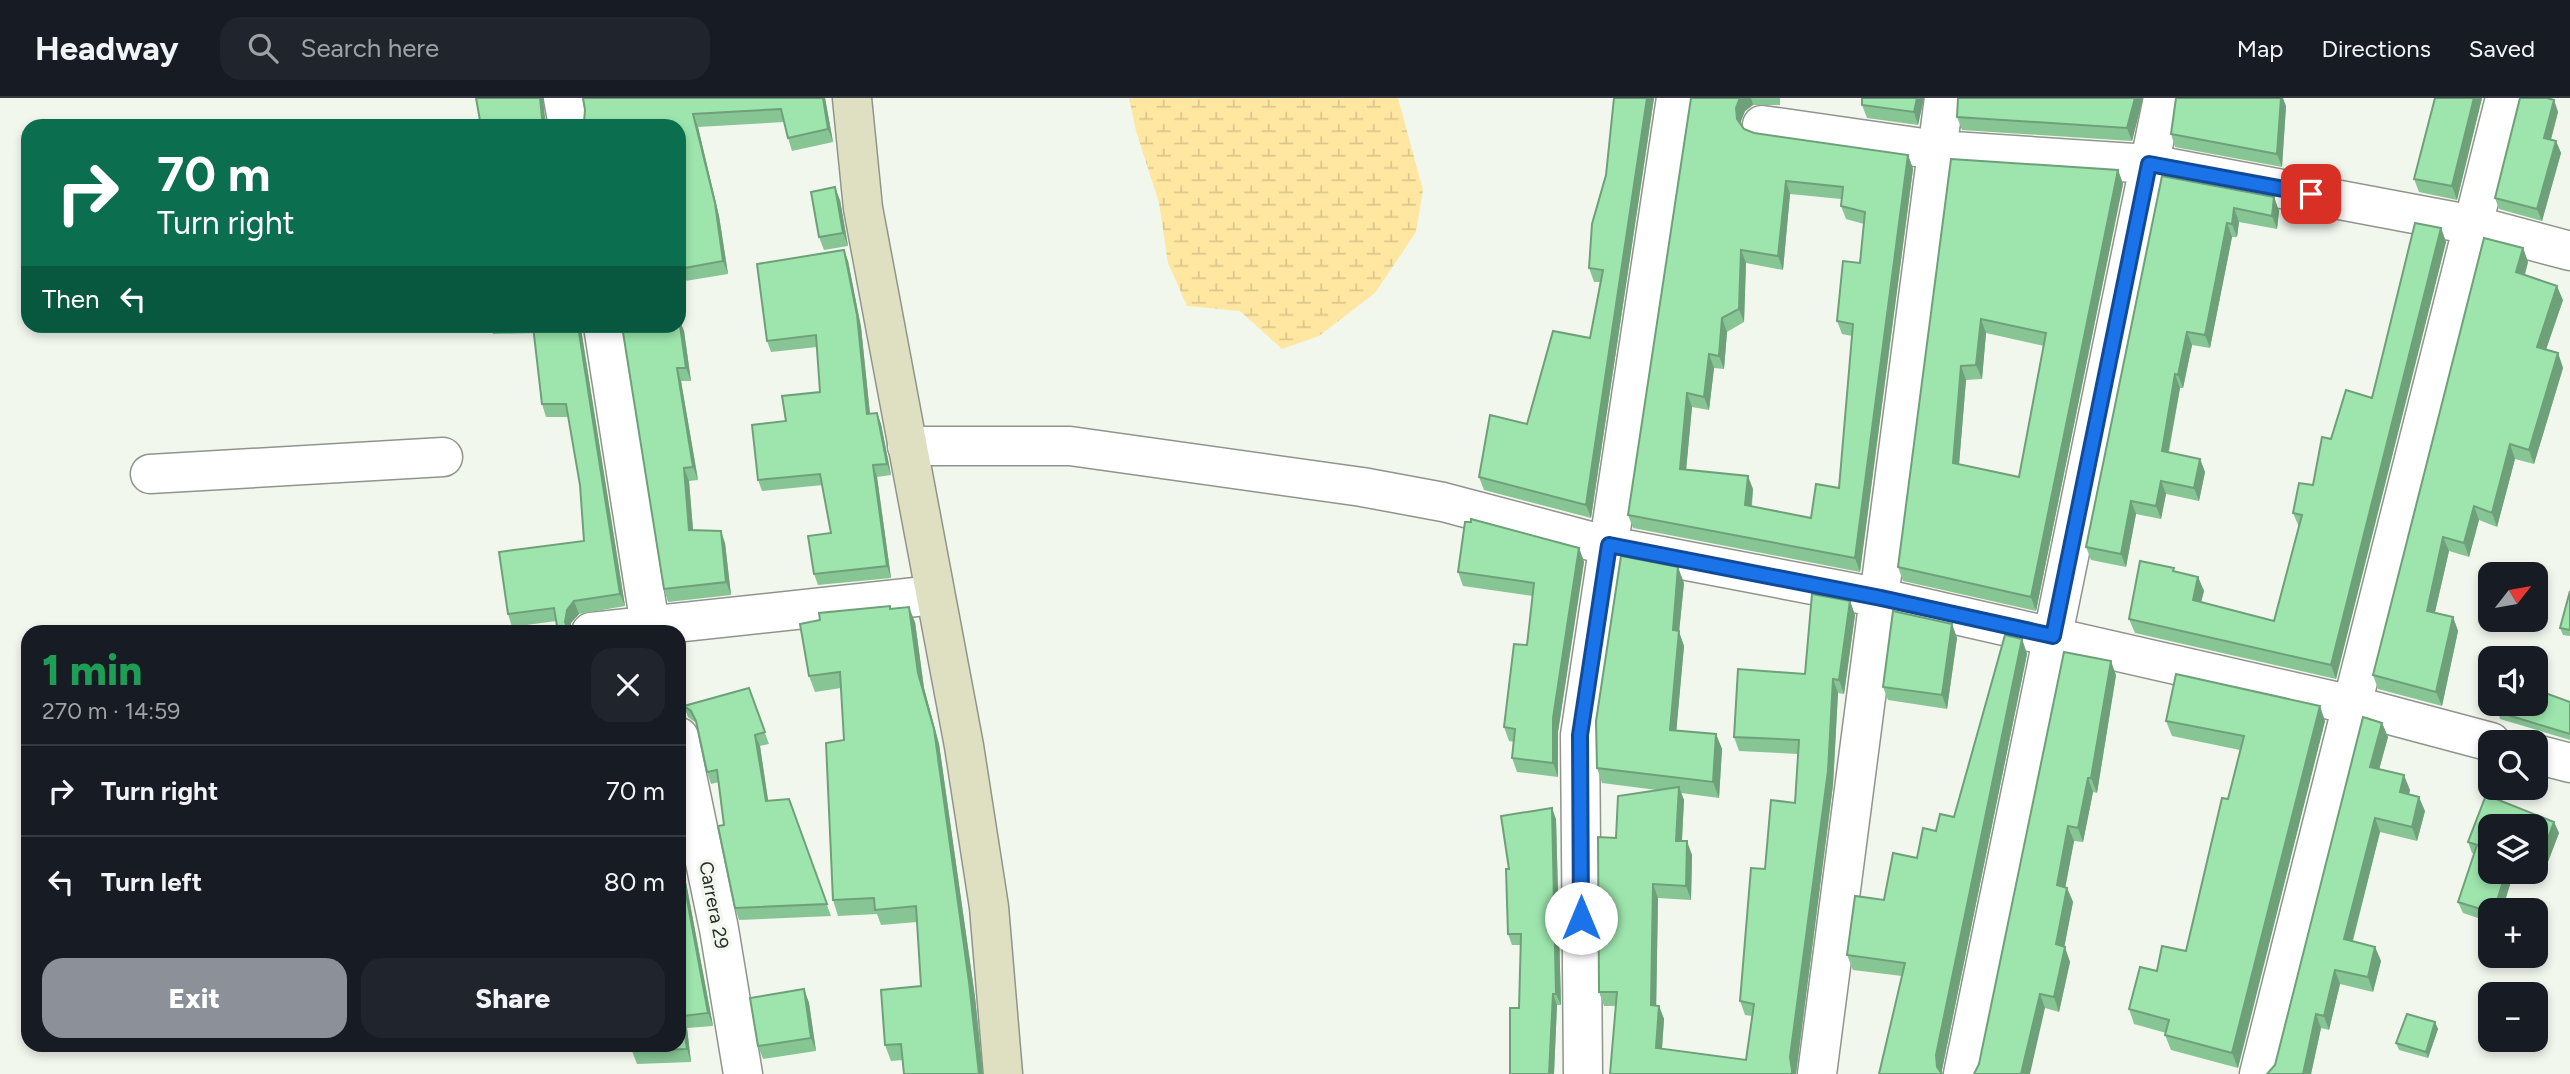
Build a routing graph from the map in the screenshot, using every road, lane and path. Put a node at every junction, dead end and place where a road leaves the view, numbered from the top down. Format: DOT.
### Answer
graph roads {
  1 [pos="563,98"];
  2 [pos="852,98"];
  3 [pos="1676,98"];
  4 [pos="1944,98"];
  5 [pos="2163,98"];
  6 [pos="2505,98"];
  7 [pos="567,119"];
  8 [pos="1762,125"];
  9 [pos="1937,150"];
  10 [pos="2149,164"];
  11 [pos="2473,225"];
  12 [pos="2570,251"];
  13 [pos="604,333"];
  14 [pos="907,446"];
  15 [pos="443,457"];
  16 [pos="150,474"];
  17 [pos="1609,545"];
  18 [pos="934,595"];
  19 [pos="1881,598"];
  20 [pos="650,625"];
  21 [pos="676,625"];
  22 [pos="2053,636"];
  23 [pos="2352,705"];
  24 [pos="2478,739"];
  25 [pos="2548,757"];
  26 [pos="2570,763"];
  27 [pos="686,771"];
  28 [pos="743,1074"];
  29 [pos="1003,1074"];
  30 [pos="1583,1074"];
  31 [pos="1818,1074"];
  32 [pos="1963,1074"];
  33 [pos="2259,1074"];
  1 -- 7 [label="street"];
  2 -- 14 [label="main road"];
  3 -- 17 [label="street"];
  4 -- 9 [label="street"];
  5 -- 10 [label="street"];
  6 -- 11 [label="street"];
  8 -- 9 [label="street"];
  9 -- 10 [label="street"];
  9 -- 19 [label="street"];
  10 -- 11 [label="street"];
  10 -- 22 [label="street"];
  11 -- 12 [label="street"];
  11 -- 23 [label="street"];
  13 -- 20 [label="street"];
  14 -- 17 [label="street"];
  14 -- 18 [label="main road"];
  15 -- 16 [label="street"];
  17 -- 19 [label="street"];
  17 -- 30 [label="street"];
  18 -- 21 [label="street"];
  18 -- 29 [label="main road"];
  19 -- 22 [label="street"];
  19 -- 31 [label="street"];
  22 -- 23 [label="street"];
  22 -- 32 [label="street"];
  23 -- 24 [label="street"];
  23 -- 33 [label="street"];
  25 -- 26 [label="street"];
  27 -- 28 [label="street, Carrera 29"];
}
